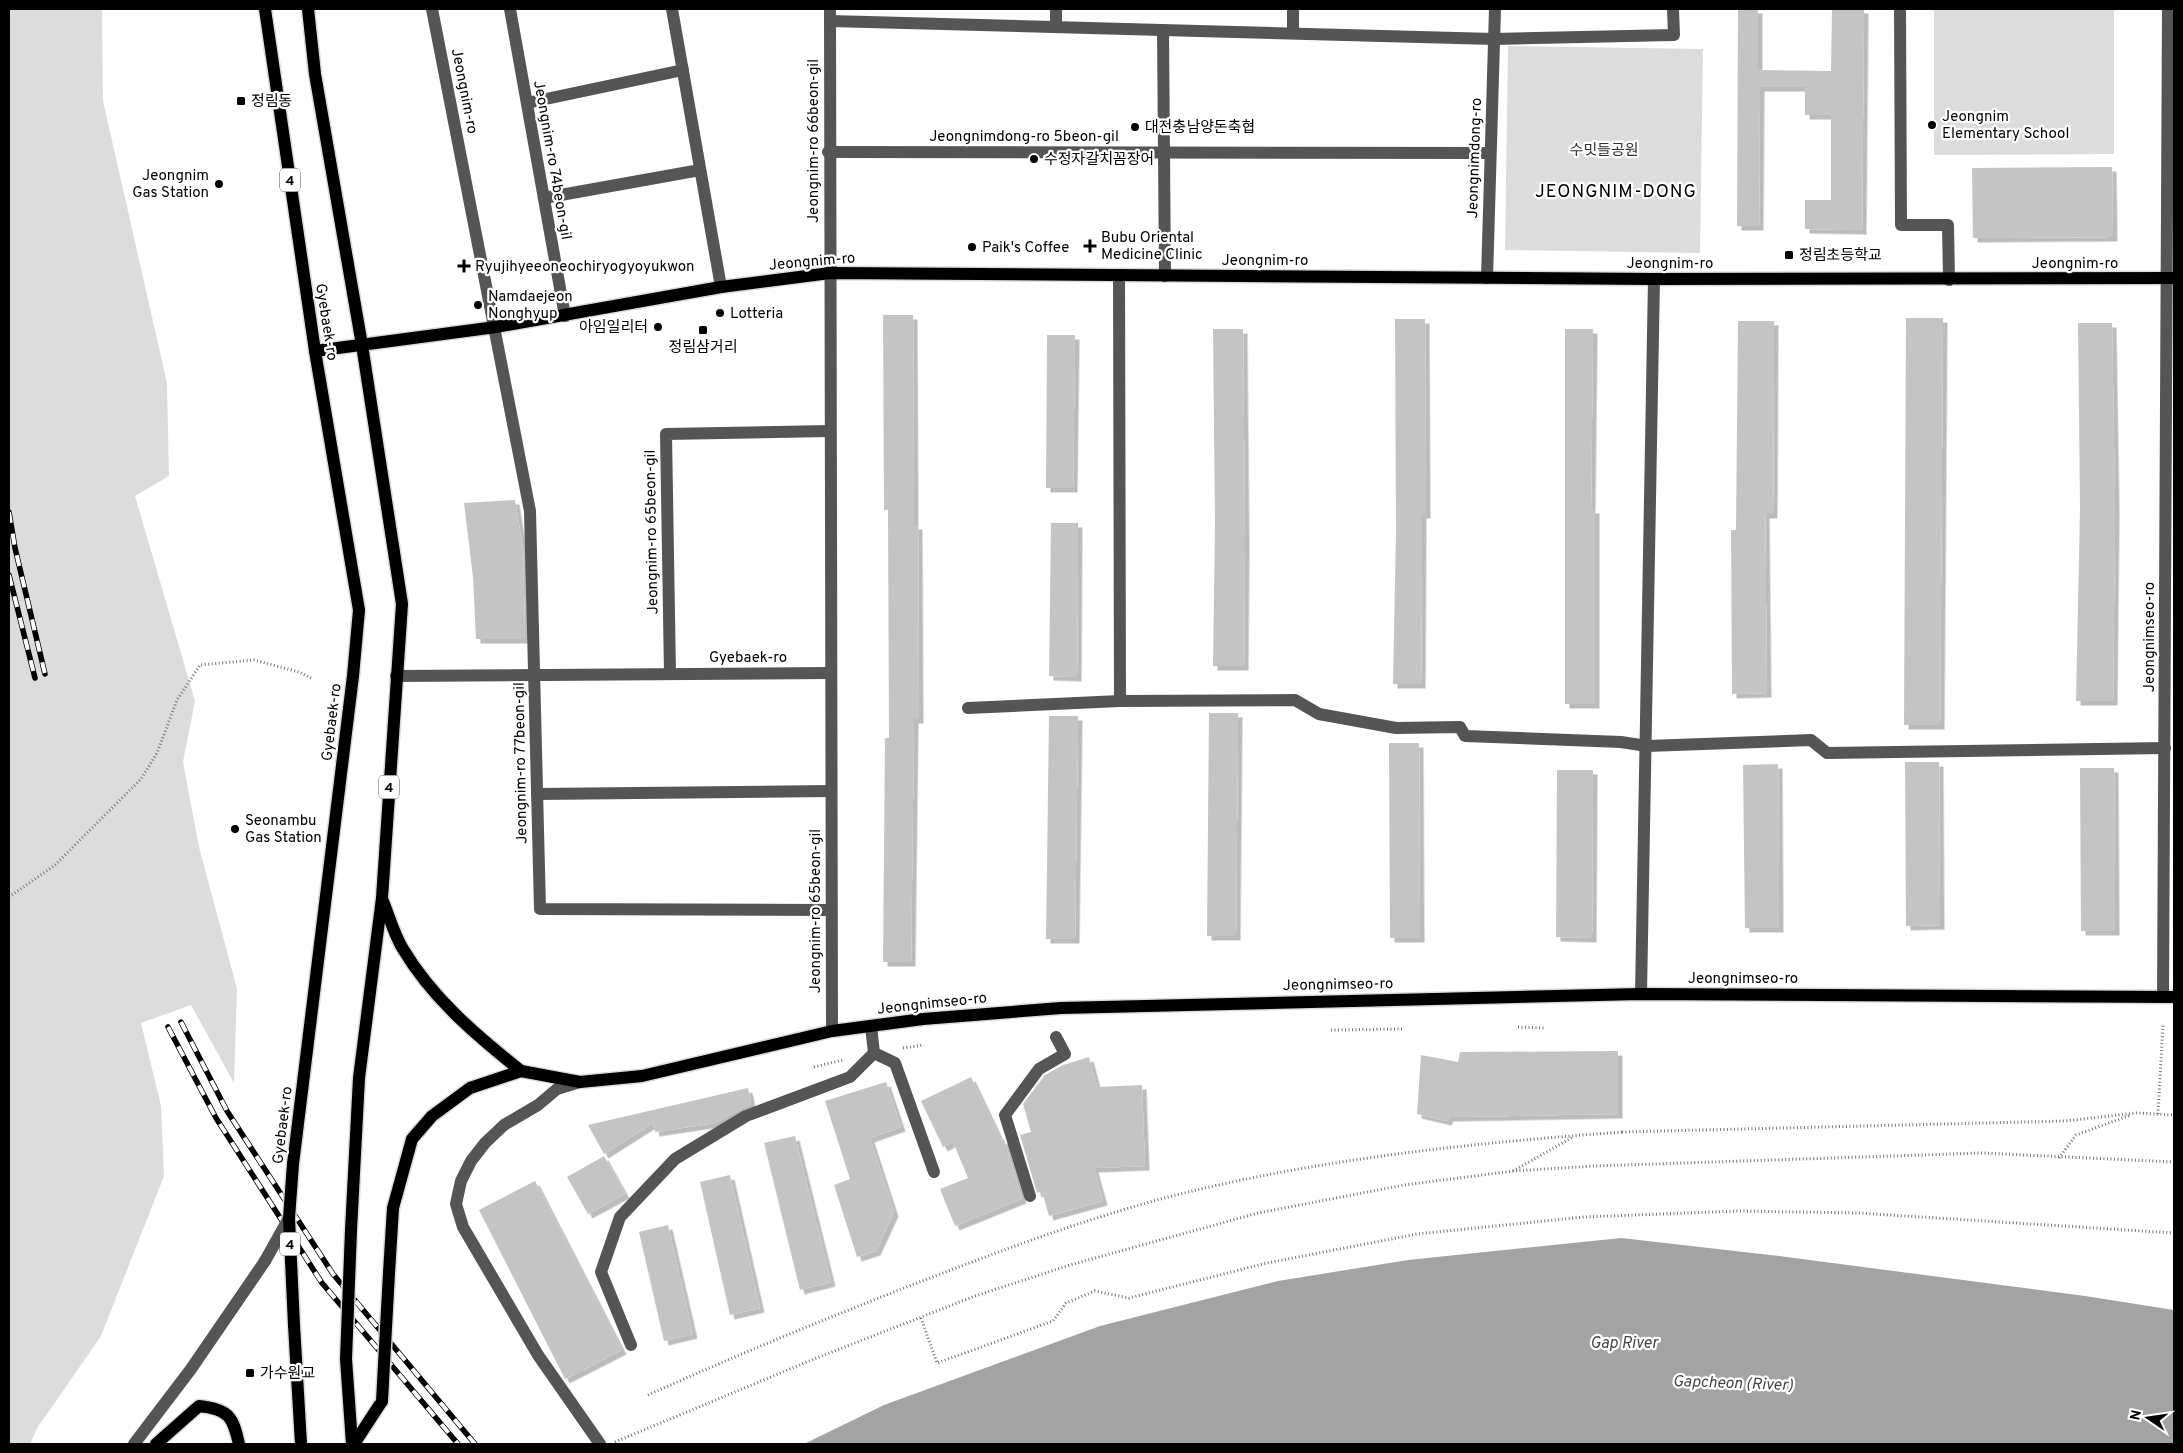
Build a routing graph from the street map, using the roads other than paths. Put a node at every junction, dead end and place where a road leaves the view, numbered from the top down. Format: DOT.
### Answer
graph roads {
  1 [pos="265,9"];
  2 [pos="308,9"];
  3 [pos="432,9"];
  4 [pos="510,9"];
  5 [pos="672,9"];
  6 [pos="1056,9"];
  7 [pos="1293,9"];
  8 [pos="1495,9"];
  9 [pos="1673,9"];
  10 [pos="1900,9"];
  11 [pos="2168,9"];
  12 [pos="830,15"];
  13 [pos="1056,27"];
  14 [pos="1163,30"];
  15 [pos="1293,33"];
  16 [pos="1494,39"];
  17 [pos="2171,62"];
  18 [pos="683,70"];
  19 [pos="527,103"];
  20 [pos="828,152"];
  21 [pos="1164,152"];
  22 [pos="1490,153"];
  23 [pos="2170,164"];
  24 [pos="700,170"];
  25 [pos="544,198"];
  26 [pos="830,273"];
  27 [pos="1119,275"];
  28 [pos="1165,276"];
  29 [pos="1487,278"];
  30 [pos="2171,278"];
  31 [pos="1654,279"];
  32 [pos="1949,280"];
  33 [pos="721,287"];
  34 [pos="565,316"];
  35 [pos="496,327"];
  36 [pos="362,345"];
  37 [pos="315,351"];
  38 [pos="2170,412"];
  39 [pos="830,431"];
  40 [pos="831,673"];
  41 [pos="2170,673"];
  42 [pos="534,674"];
  43 [pos="670,674"];
  44 [pos="396,676"];
  45 [pos="1120,701"];
  46 [pos="968,708"];
  47 [pos="1647,746"];
  48 [pos="2165,748"];
  49 [pos="831,791"];
  50 [pos="537,794"];
  51 [pos="382,898"];
  52 [pos="831,910"];
  53 [pos="1640,994"];
  54 [pos="2169,997"];
  55 [pos="870,1026"];
  56 [pos="832,1031"];
  57 [pos="1056,1037"];
  58 [pos="874,1053"];
  59 [pos="521,1071"];
  60 [pos="580,1082"];
  61 [pos="934,1172"];
  62 [pos="1030,1196"];
  63 [pos="289,1218"];
  64 [pos="631,1345"];
  65 [pos="134,1444"];
  66 [pos="156,1444"];
  67 [pos="239,1444"];
  68 [pos="301,1444"];
  69 [pos="353,1444"];
  70 [pos="600,1444"];
  1 -- 37 [label="main road, Gyebaek-ro / 4"];
  2 -- 36 [label="main road, Gyebaek-ro / 4"];
  3 -- 35 [label="street, Jeongnim-ro"];
  4 -- 19 [label="street, Jeongnim-ro 74beon-gil"];
  5 -- 18 [label="street"];
  6 -- 13 [label="street"];
  7 -- 15 [label="street"];
  8 -- 16 [label="street, Jeongnimdong-ro"];
  9 -- 16 [label="street"];
  10 -- 32 [label="street"];
  11 -- 17 [label="street, Jeongnimseo-ro"];
  12 -- 13 [label="street"];
  12 -- 20 [label="street, Jeongnim-ro 66beon-gil"];
  13 -- 14 [label="street"];
  14 -- 15 [label="street"];
  14 -- 21 [label="street"];
  15 -- 16 [label="street"];
  16 -- 22 [label="street, Jeongnimdong-ro"];
  17 -- 23 [label="street, Jeongnimseo-ro"];
  18 -- 19 [label="street"];
  18 -- 24 [label="street"];
  19 -- 25 [label="street, Jeongnim-ro 74beon-gil"];
  20 -- 21 [label="street, Jeongnimdong-ro 5beon-gil"];
  20 -- 26 [label="street, Jeongnim-ro 66beon-gil"];
  21 -- 22 [label="street, Jeongnimdong-ro 5beon-gil"];
  21 -- 28 [label="street"];
  22 -- 29 [label="street, Jeongnimdong-ro"];
  23 -- 30 [label="street, Jeongnimseo-ro"];
  24 -- 25 [label="street"];
  24 -- 33 [label="street"];
  25 -- 34 [label="street, Jeongnim-ro 74beon-gil"];
  26 -- 27 [label="main road, Jeongnim-ro"];
  26 -- 33 [label="main road, Jeongnim-ro"];
  26 -- 39 [label="street, Jeongnim-ro 65beon-gil"];
  27 -- 28 [label="main road, Jeongnim-ro"];
  27 -- 45 [label="street"];
  28 -- 29 [label="main road, Jeongnim-ro"];
  29 -- 31 [label="main road, Jeongnim-ro"];
  30 -- 32 [label="main road, Jeongnim-ro"];
  30 -- 38 [label="street, Jeongnimseo-ro"];
  31 -- 32 [label="main road, Jeongnim-ro"];
  31 -- 47 [label="street"];
  33 -- 34 [label="main road, Jeongnim-ro"];
  34 -- 35 [label="main road, Jeongnim-ro"];
  35 -- 36 [label="main road, Jeongnim-ro"];
  35 -- 42 [label="street, Jeongnim-ro 77beon-gil"];
  36 -- 37 [label="main road, Jeongnim-ro"];
  36 -- 44 [label="main road, Gyebaek-ro / 4"];
  37 -- 63 [label="main road, Gyebaek-ro / 4, bridge"];
  38 -- 41 [label="street, Jeongnimseo-ro"];
  39 -- 40 [label="street, Jeongnim-ro 65beon-gil"];
  39 -- 43 [label="street, Jeongnim-ro 65beon-gil"];
  40 -- 43 [label="street, Gyebaek-ro"];
  40 -- 49 [label="street, Jeongnim-ro 65beon-gil"];
  41 -- 48 [label="street, Jeongnimseo-ro"];
  42 -- 43 [label="street, Gyebaek-ro"];
  42 -- 44 [label="street, Gyebaek-ro"];
  42 -- 50 [label="street, Jeongnim-ro 77beon-gil"];
  44 -- 51 [label="main road, Gyebaek-ro / 4"];
  45 -- 46 [label="street"];
  45 -- 47 [label="street"];
  47 -- 48 [label="street"];
  47 -- 53 [label="street"];
  48 -- 54 [label="street, Jeongnimseo-ro"];
  49 -- 50 [label="street"];
  49 -- 52 [label="street, Jeongnim-ro 65beon-gil"];
  50 -- 52 [label="street, Jeongnim-ro 77beon-gil"];
  51 -- 59 [label="main road"];
  51 -- 69 [label="main road, Gyebaek-ro / 4, bridge"];
  52 -- 56 [label="street, Jeongnim-ro 65beon-gil"];
  53 -- 54 [label="main road, Jeongnimseo-ro"];
  53 -- 55 [label="main road, Jeongnimseo-ro"];
  55 -- 56 [label="main road, Jeongnimseo-ro"];
  55 -- 58 [label="street"];
  56 -- 60 [label="main road, Jeongnimseo-ro"];
  57 -- 62 [label="street"];
  58 -- 61 [label="street"];
  58 -- 64 [label="street"];
  59 -- 60 [label="main road, Jeongnimseo-ro"];
  59 -- 69 [label="main road, bridge"];
  60 -- 70 [label="street"];
  63 -- 65 [label="street, bridge"];
  63 -- 68 [label="main road, Gyebaek-ro / 4, bridge"];
  66 -- 67 [label="main road"];
}
